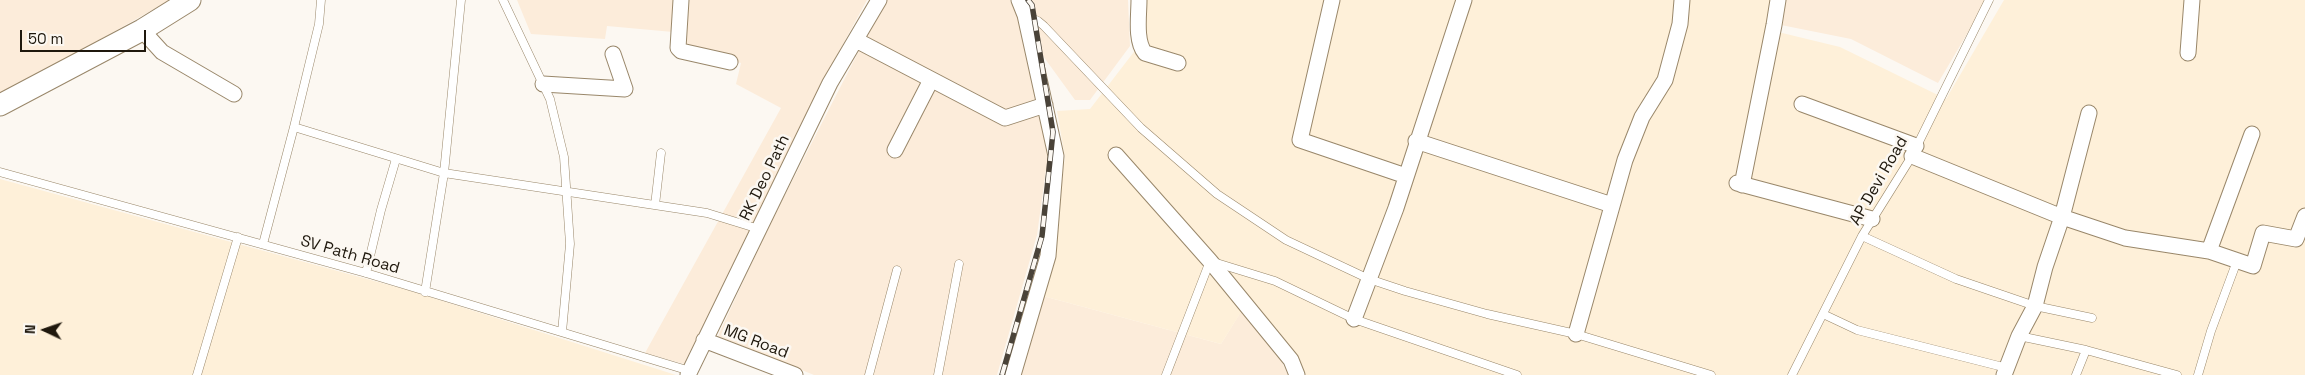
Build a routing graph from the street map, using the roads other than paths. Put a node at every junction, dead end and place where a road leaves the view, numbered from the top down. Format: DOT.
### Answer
graph roads {
  1 [pos="190,0"];
  2 [pos="321,0"];
  3 [pos="461,0"];
  4 [pos="503,0"];
  5 [pos="681,0"];
  6 [pos="879,0"];
  7 [pos="1019,0"];
  8 [pos="1139,0"];
  9 [pos="1332,0"];
  10 [pos="1464,0"];
  11 [pos="1682,0"];
  12 [pos="1778,0"];
  13 [pos="1989,0"];
  14 [pos="2192,0"];
  15 [pos="1025,15"];
  16 [pos="142,30"];
  17 [pos="856,40"];
  18 [pos="2188,53"];
  19 [pos="613,54"];
  20 [pos="730,62"];
  21 [pos="1178,63"];
  22 [pos="931,80"];
  23 [pos="543,84"];
  24 [pos="234,94"];
  25 [pos="0,104"];
  26 [pos="1802,104"];
  27 [pos="1044,105"];
  28 [pos="2089,113"];
  29 [pos="294,127"];
  30 [pos="2252,134"];
  31 [pos="1416,141"];
  32 [pos="895,150"];
  33 [pos="1914,151"];
  34 [pos="661,153"];
  35 [pos="1116,155"];
  36 [pos="396,158"];
  37 [pos="0,172"];
  38 [pos="444,173"];
  39 [pos="1406,176"];
  40 [pos="566,192"];
  41 [pos="654,205"];
  42 [pos="1612,205"];
  43 [pos="2305,216"];
  44 [pos="2062,217"];
  45 [pos="1872,218"];
  46 [pos="759,229"];
  47 [pos="1862,236"];
  48 [pos="238,237"];
  49 [pos="263,244"];
  50 [pos="2209,251"];
  51 [pos="1210,261"];
  52 [pos="2237,261"];
  53 [pos="959,264"];
  54 [pos="897,270"];
  55 [pos="366,273"];
  56 [pos="1369,280"];
  57 [pos="425,292"];
  58 [pos="2035,306"];
  59 [pos="1823,314"];
  60 [pos="2092,318"];
  61 [pos="1354,319"];
  62 [pos="562,332"];
  63 [pos="1576,334"];
  64 [pos="2019,336"];
  65 [pos="704,340"];
  66 [pos="2086,350"];
  67 [pos="2005,371"];
  68 [pos="689,373"];
  69 [pos="197,375"];
  70 [pos="795,375"];
  71 [pos="868,375"];
  72 [pos="938,375"];
  73 [pos="1013,375"];
  74 [pos="1166,375"];
  75 [pos="1297,375"];
  76 [pos="1517,375"];
  77 [pos="1711,375"];
  78 [pos="1792,375"];
  79 [pos="2076,375"];
  80 [pos="2177,375"];
  81 [pos="2198,375"];
  1 -- 16 [label="street"];
  2 -- 29 [label="lane"];
  3 -- 38 [label="lane"];
  4 -- 23 [label="lane"];
  5 -- 20 [label="street"];
  6 -- 17 [label="street, RK Deo Path"];
  7 -- 15 [label="street"];
  8 -- 21 [label="street"];
  9 -- 39 [label="street"];
  10 -- 31 [label="street"];
  11 -- 42 [label="street"];
  12 -- 45 [label="street"];
  13 -- 33 [label="lane, AP Devi Road"];
  14 -- 18 [label="street"];
  15 -- 27 [label="street"];
  15 -- 56 [label="lane"];
  16 -- 24 [label="street"];
  16 -- 25 [label="street"];
  17 -- 22 [label="street"];
  17 -- 46 [label="street, RK Deo Path"];
  19 -- 23 [label="street"];
  22 -- 27 [label="street"];
  22 -- 32 [label="street"];
  23 -- 40 [label="lane"];
  26 -- 33 [label="street"];
  27 -- 73 [label="street"];
  28 -- 44 [label="street"];
  29 -- 36 [label="lane"];
  29 -- 49 [label="lane"];
  30 -- 50 [label="street"];
  31 -- 39 [label="street"];
  31 -- 42 [label="street"];
  33 -- 44 [label="street"];
  33 -- 45 [label="lane, AP Devi Road"];
  34 -- 41 [label="lane"];
  35 -- 51 [label="street"];
  36 -- 38 [label="lane"];
  36 -- 55 [label="lane"];
  37 -- 48 [label="lane, SV Path Road"];
  38 -- 40 [label="lane"];
  38 -- 57 [label="lane"];
  39 -- 56 [label="street"];
  40 -- 41 [label="lane"];
  40 -- 62 [label="lane"];
  41 -- 46 [label="lane"];
  42 -- 63 [label="street"];
  43 -- 52 [label="street"];
  44 -- 50 [label="street"];
  44 -- 58 [label="street"];
  45 -- 47 [label="lane, AP Devi Road"];
  46 -- 65 [label="street, RK Deo Path"];
  47 -- 58 [label="lane"];
  47 -- 59 [label="lane, AP Devi Road"];
  48 -- 49 [label="lane, SV Path Road"];
  48 -- 69 [label="lane"];
  49 -- 55 [label="lane, SV Path Road"];
  50 -- 52 [label="street"];
  51 -- 61 [label="lane"];
  51 -- 74 [label="lane"];
  51 -- 75 [label="street"];
  52 -- 81 [label="lane"];
  53 -- 72 [label="lane"];
  54 -- 71 [label="lane"];
  55 -- 57 [label="lane, SV Path Road"];
  56 -- 61 [label="street"];
  56 -- 63 [label="lane"];
  57 -- 62 [label="lane, SV Path Road"];
  58 -- 60 [label="lane"];
  58 -- 64 [label="street"];
  59 -- 67 [label="lane"];
  59 -- 78 [label="lane, AP Devi Road"];
  61 -- 76 [label="lane"];
  62 -- 68 [label="lane, SV Path Road"];
  63 -- 77 [label="lane"];
  64 -- 66 [label="lane"];
  64 -- 67 [label="street"];
  65 -- 68 [label="street, RK Deo Path"];
  65 -- 70 [label="street, MG Road"];
  66 -- 79 [label="lane"];
  66 -- 80 [label="lane"];
}
